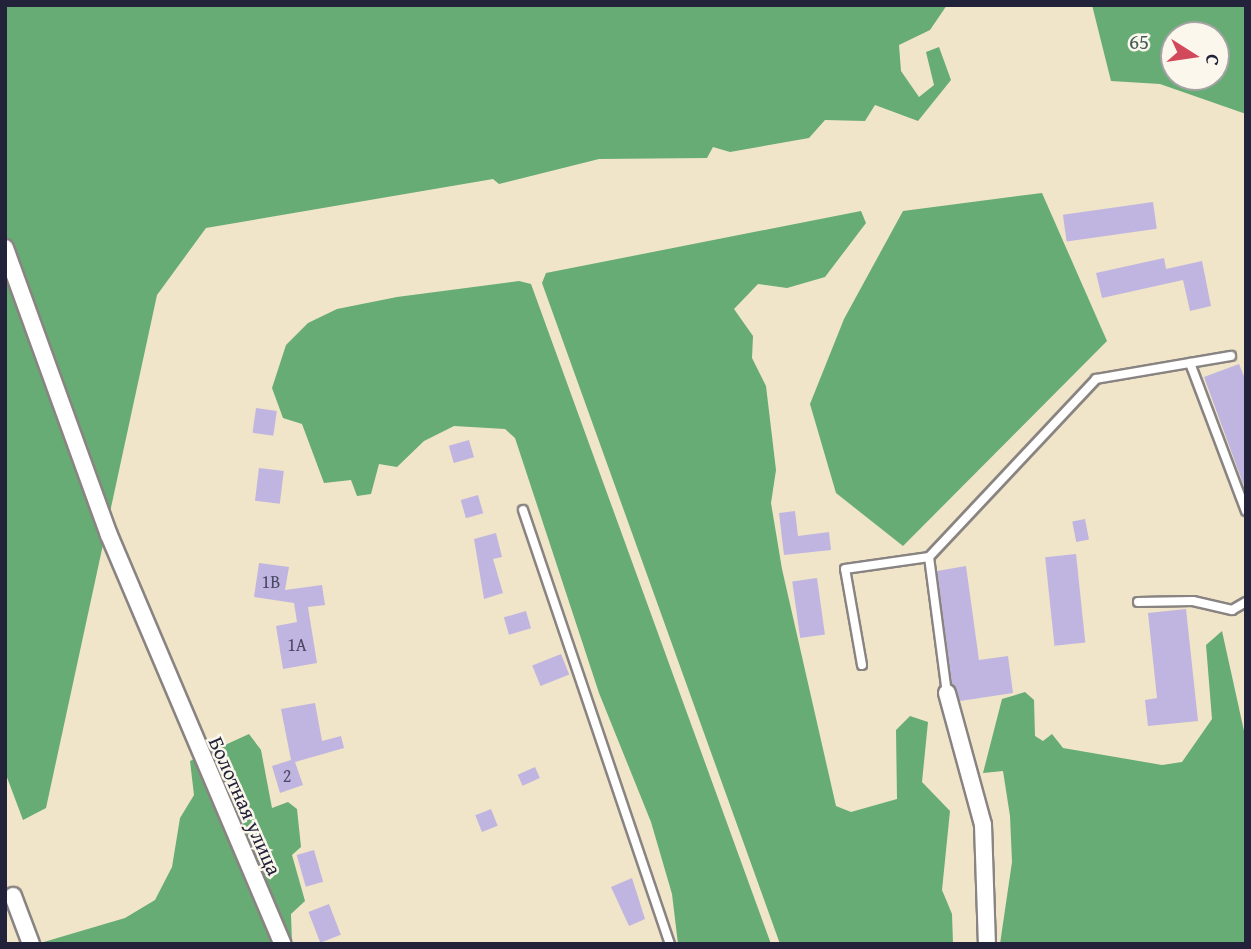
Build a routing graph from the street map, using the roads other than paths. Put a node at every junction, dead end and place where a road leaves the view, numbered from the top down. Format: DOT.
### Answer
graph roads {
  1 [pos="5,248"];
  2 [pos="1231,356"];
  3 [pos="1190,363"];
  4 [pos="523,510"];
  5 [pos="1246,511"];
  6 [pos="929,557"];
  7 [pos="1139,602"];
  8 [pos="1246,602"];
  9 [pos="862,665"];
  10 [pos="947,693"];
  11 [pos="13,896"];
  12 [pos="31,944"];
  13 [pos="283,944"];
  14 [pos="670,944"];
  15 [pos="987,944"];
  1 -- 13 [label="street, Болотная улица"];
  2 -- 3 [label="lane"];
  3 -- 5 [label="lane"];
  3 -- 6 [label="lane"];
  4 -- 14 [label="lane"];
  6 -- 9 [label="lane"];
  6 -- 10 [label="lane"];
  7 -- 8 [label="lane"];
  10 -- 15 [label="street"];
  11 -- 12 [label="street"];
}
